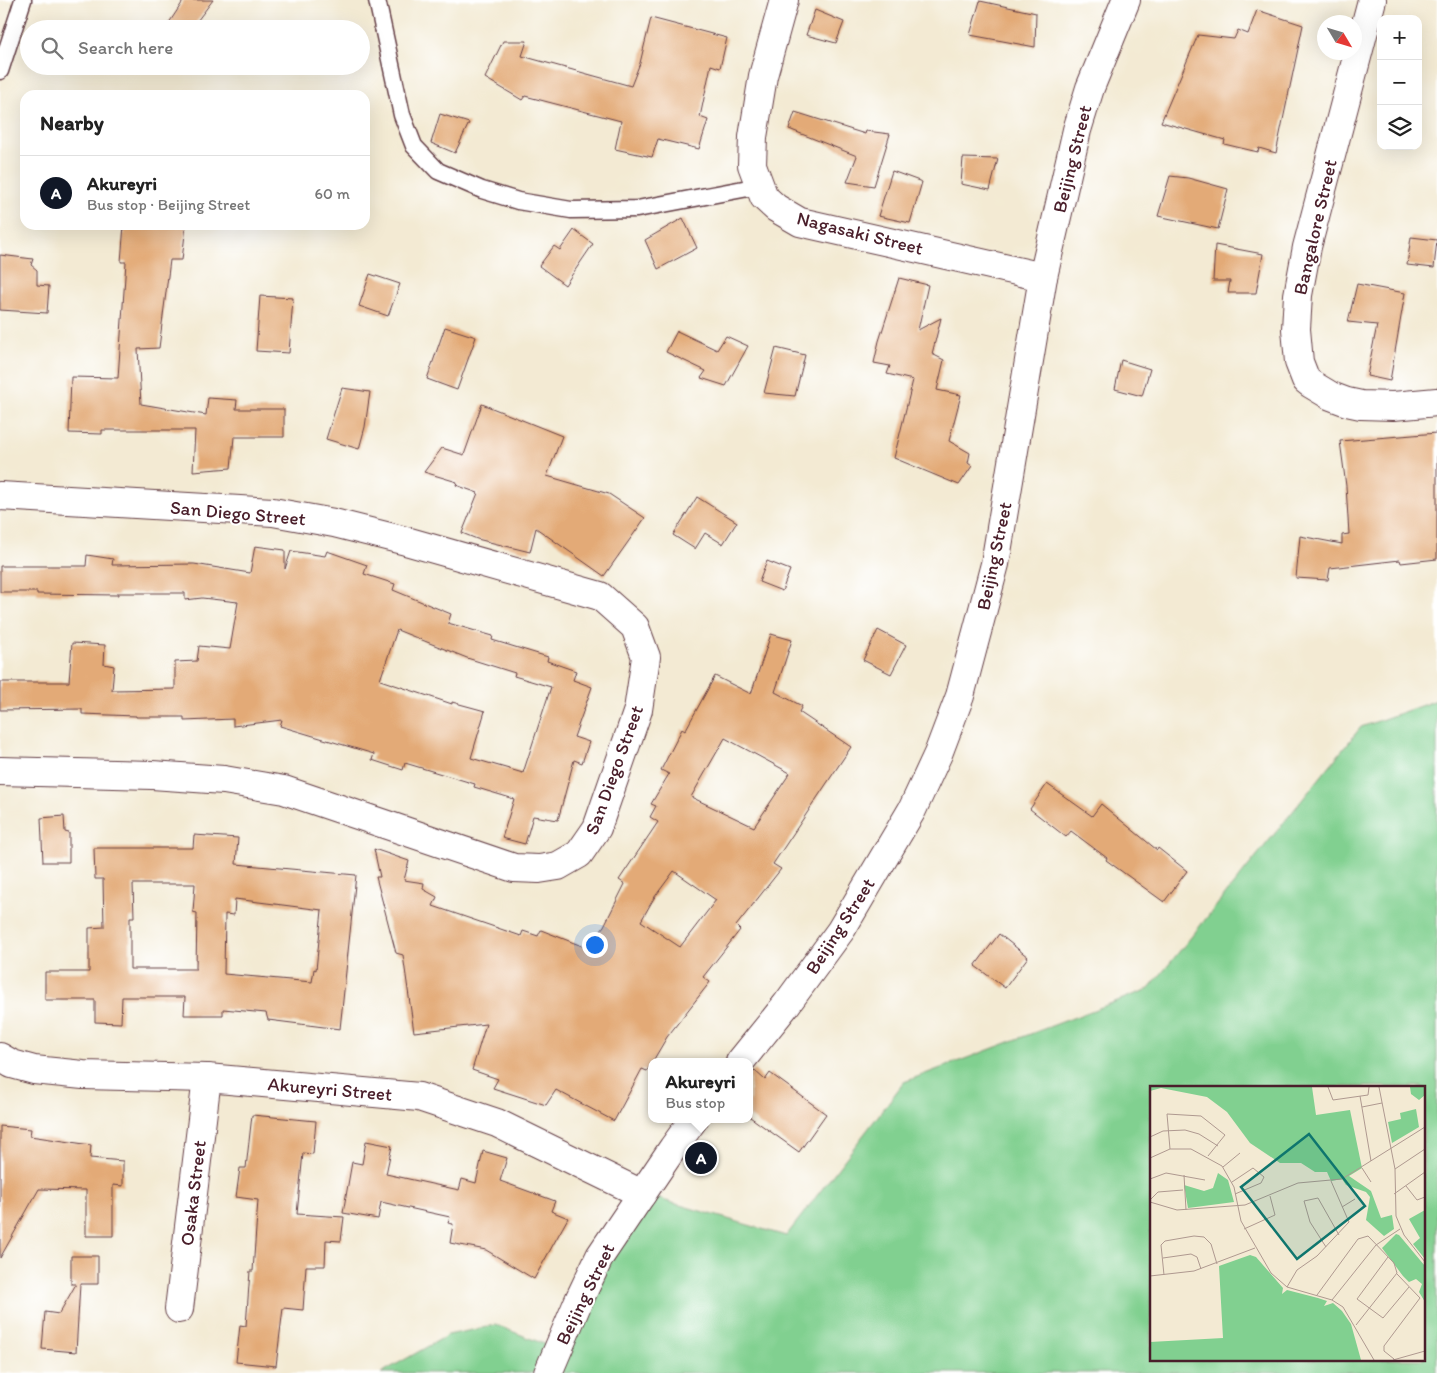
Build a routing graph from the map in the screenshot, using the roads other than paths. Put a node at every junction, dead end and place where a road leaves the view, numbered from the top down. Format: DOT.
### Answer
graph roads {
  1 [pos="23,0"];
  2 [pos="377,0"];
  3 [pos="784,0"];
  4 [pos="1126,0"];
  5 [pos="1372,0"];
  6 [pos="0,71"];
  7 [pos="759,186"];
  8 [pos="1043,277"];
  9 [pos="1437,402"];
  10 [pos="0,496"];
  11 [pos="0,771"];
  12 [pos="0,1057"];
  13 [pos="743,1058"];
  14 [pos="207,1078"];
  15 [pos="691,1123"];
  16 [pos="642,1194"];
  17 [pos="179,1309"];
  18 [pos="548,1373"];
  1 -- 6 [label="lane"];
  2 -- 7 [label="lane"];
  3 -- 7 [label="street, Nagasaki Street"];
  4 -- 8 [label="street, Beijing Street"];
  5 -- 9 [label="street, Bangalore Street"];
  7 -- 8 [label="street, Nagasaki Street"];
  8 -- 13 [label="street, Beijing Street"];
  10 -- 11 [label="street, San Diego Street"];
  12 -- 14 [label="street, Akureyri Street"];
  14 -- 16 [label="street, Akureyri Street"];
  14 -- 17 [label="street, Osaka Street"];
  15 -- 16 [label="street, Beijing Street"];
  16 -- 18 [label="street, Beijing Street"];
}
